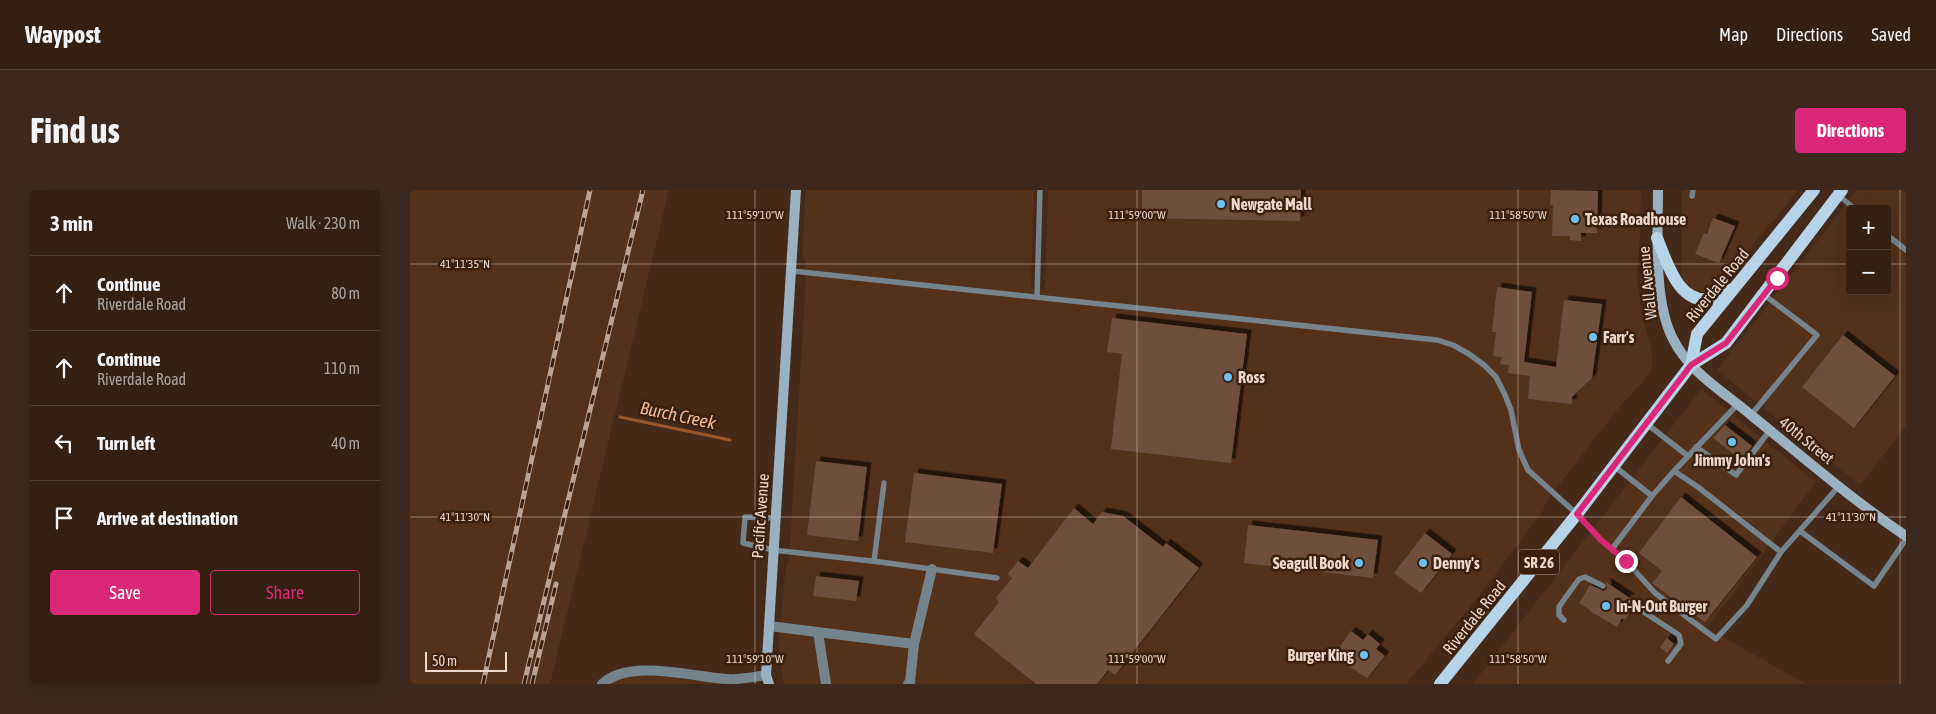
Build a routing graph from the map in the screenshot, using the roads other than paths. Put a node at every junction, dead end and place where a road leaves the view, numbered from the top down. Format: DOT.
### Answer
graph roads {
  1 [pos="796,190"];
  2 [pos="1040,190"];
  3 [pos="1658,190"];
  4 [pos="1814,190"];
  5 [pos="1840,193"];
  6 [pos="1851,205"];
  7 [pos="1657,238"];
  8 [pos="1891,238"];
  9 [pos="1906,250"];
  10 [pos="792,271"];
  11 [pos="1734,288"];
  12 [pos="1763,294"];
  13 [pos="1037,297"];
  14 [pos="1691,365"];
  15 [pos="1738,404"];
  16 [pos="1751,415"];
  17 [pos="1647,424"];
  18 [pos="1770,430"];
  19 [pos="1696,447"];
  20 [pos="1688,456"];
  21 [pos="1614,466"];
  22 [pos="1674,471"];
  23 [pos="884,483"];
  24 [pos="1840,486"];
  25 [pos="1652,496"];
  26 [pos="1577,514"];
  27 [pos="775,518"];
  28 [pos="1800,531"];
  29 [pos="1906,537"];
  30 [pos="1612,549"];
  31 [pos="773,550"];
  32 [pos="1781,552"];
  33 [pos="874,561"];
  34 [pos="932,569"];
  35 [pos="997,578"];
  36 [pos="1603,586"];
  37 [pos="1630,604"];
  38 [pos="1564,620"];
  39 [pos="769,626"];
  40 [pos="818,632"];
  41 [pos="914,644"];
  42 [pos="1668,661"];
  43 [pos="768,680"];
  44 [pos="602,684"];
  45 [pos="826,684"];
  46 [pos="908,684"];
  47 [pos="1440,684"];
  1 -- 10 [label="street, Pacific Avenue"];
  2 -- 13 [label="lane"];
  3 -- 7 [label="street, Wall Avenue"];
  4 -- 11 [label="main road, Riverdale Road / SR 26"];
  5 -- 6 [label="lane"];
  5 -- 12 [label="main road, SR 26"];
  7 -- 11 [label="main road"];
  7 -- 14 [label="street, Wall Avenue"];
  8 -- 9 [label="lane"];
  10 -- 13 [label="lane"];
  10 -- 27 [label="street, Pacific Avenue"];
  11 -- 14 [label="main road, Riverdale Road / SR 26"];
  12 -- 14 [label="main road, SR 26"];
  12 -- 16 [label="lane"];
  13 -- 26 [label="lane"];
  14 -- 15 [label="street, 40th Street"];
  14 -- 17 [label="main road, Riverdale Road / SR 26"];
  15 -- 16 [label="street, 40th Street"];
  15 -- 19 [label="lane"];
  16 -- 18 [label="street, 40th Street"];
  17 -- 20 [label="lane"];
  17 -- 21 [label="main road, Riverdale Road / SR 26"];
  18 -- 19 [label="lane"];
  18 -- 24 [label="street, 40th Street"];
  19 -- 20 [label="lane"];
  20 -- 22 [label="lane"];
  21 -- 25 [label="lane"];
  21 -- 26 [label="main road, Riverdale Road / SR 26"];
  22 -- 25 [label="lane"];
  22 -- 32 [label="lane"];
  23 -- 33 [label="lane"];
  24 -- 28 [label="lane"];
  24 -- 29 [label="street, 40th Street"];
  25 -- 30 [label="lane"];
  26 -- 30 [label="lane"];
  26 -- 47 [label="main road, Riverdale Road / SR 26"];
  27 -- 31 [label="street, Pacific Avenue"];
  27 -- 31 [label="lane"];
  28 -- 29 [label="lane"];
  28 -- 32 [label="lane"];
  30 -- 32 [label="lane"];
  31 -- 33 [label="lane"];
  31 -- 39 [label="street, Pacific Avenue"];
  33 -- 34 [label="lane"];
  34 -- 35 [label="lane"];
  34 -- 41 [label="street"];
  36 -- 38 [label="lane"];
  37 -- 42 [label="lane"];
  39 -- 40 [label="street"];
  39 -- 43 [label="street, Pacific Avenue"];
  40 -- 41 [label="street"];
  40 -- 45 [label="street"];
  41 -- 46 [label="street"];
  43 -- 44 [label="street, Pacific Avenue"];
}
